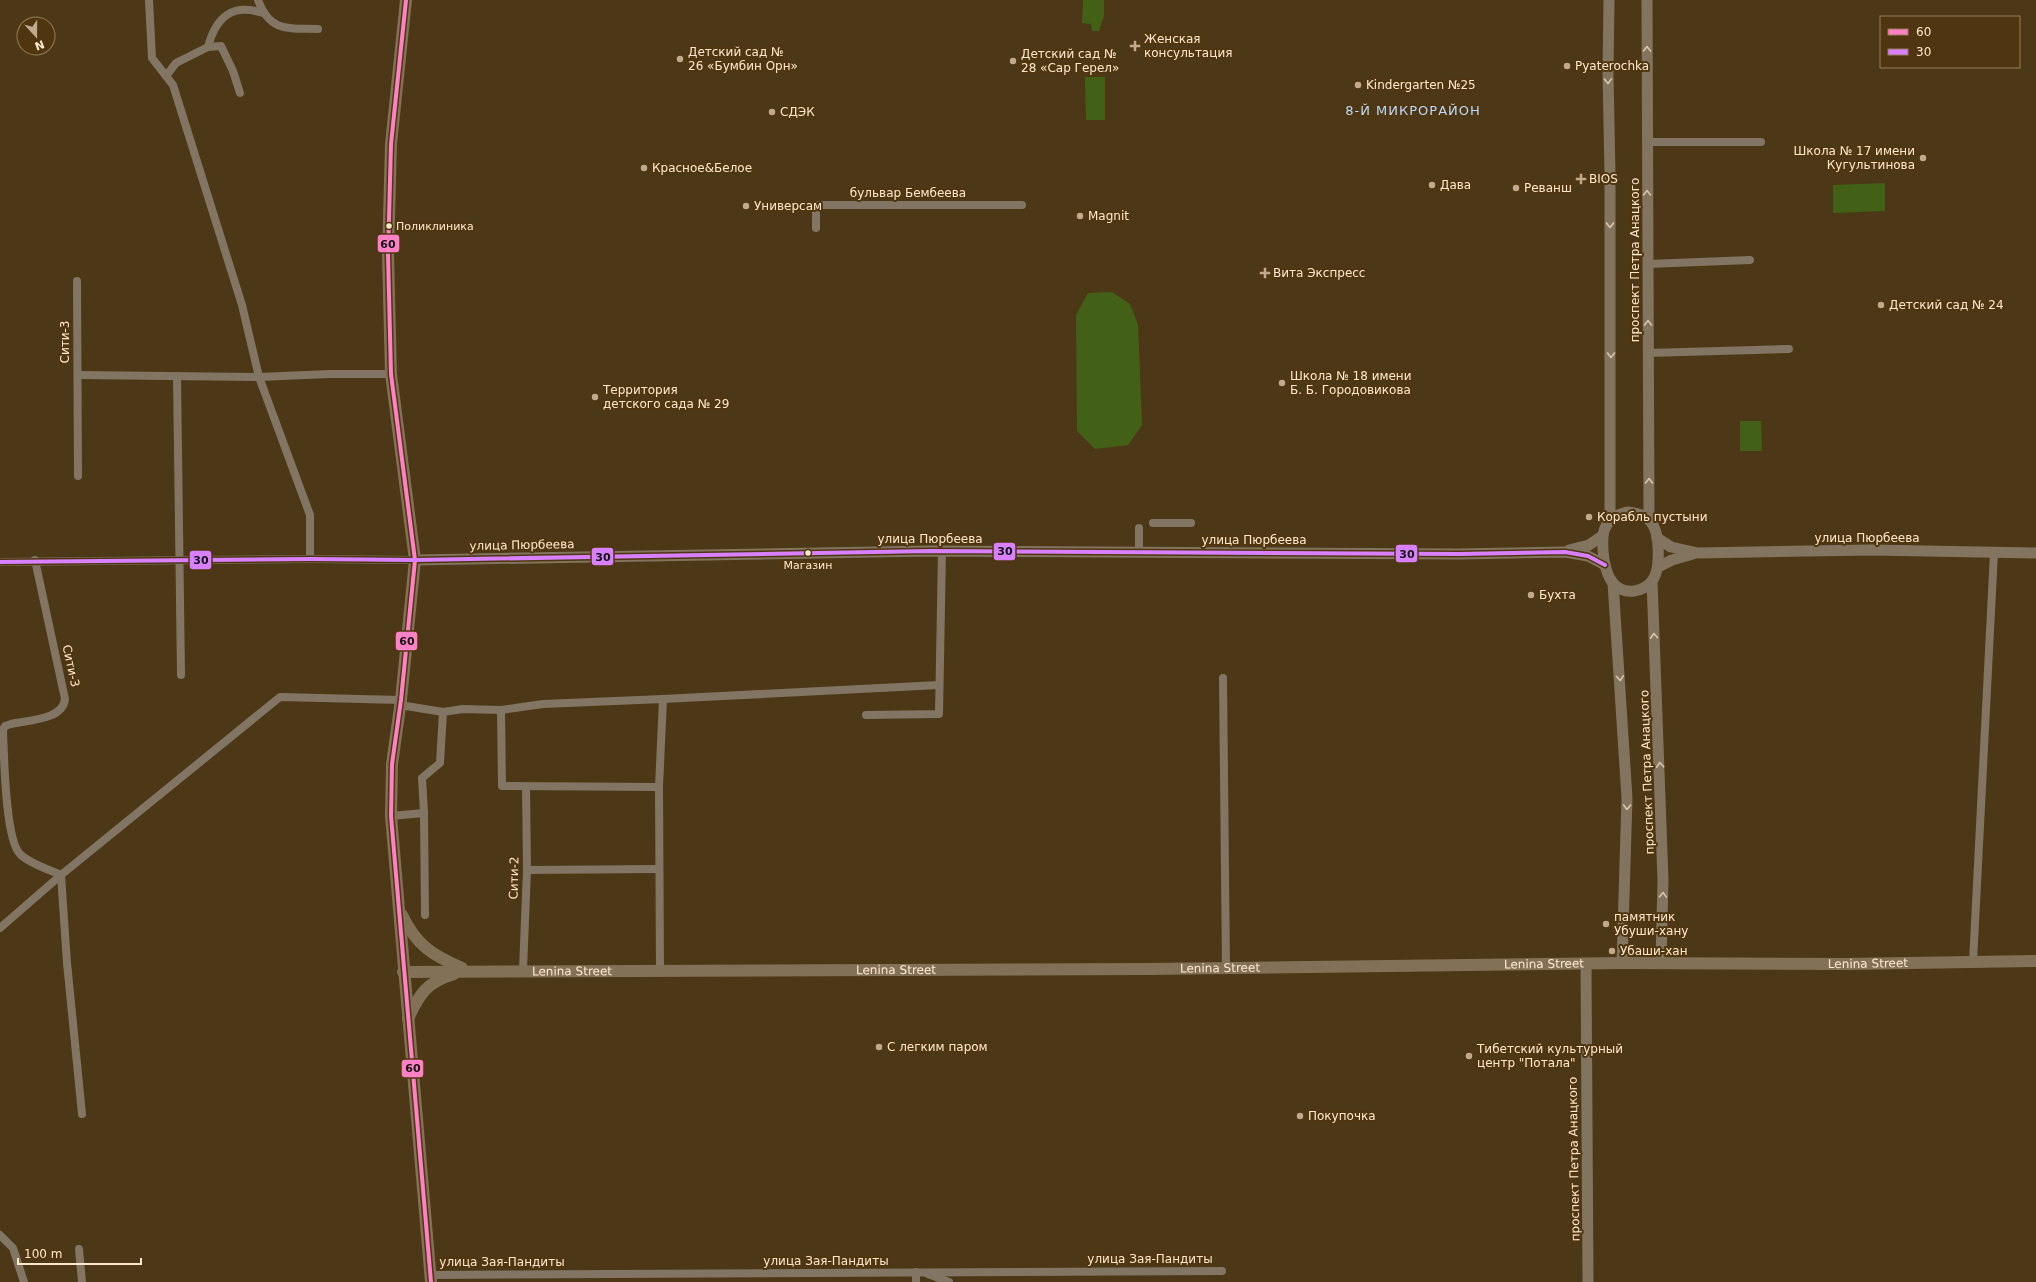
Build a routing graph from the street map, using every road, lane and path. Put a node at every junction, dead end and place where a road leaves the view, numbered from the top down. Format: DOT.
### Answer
graph roads {
  1 [pos="149,0"];
  2 [pos="258,0"];
  3 [pos="406,0"];
  4 [pos="1609,0"];
  5 [pos="1647,0"];
  6 [pos="263,14"];
  7 [pos="318,29"];
  8 [pos="208,47"];
  9 [pos="166,76"];
  10 [pos="240,93"];
  11 [pos="1647,142"];
  12 [pos="1761,142"];
  13 [pos="1022,205"];
  14 [pos="816,228"];
  15 [pos="1750,260"];
  16 [pos="1648,264"];
  17 [pos="77,280"];
  18 [pos="1789,348"];
  19 [pos="1648,353"];
  20 [pos="391,374"];
  21 [pos="78,375"];
  22 [pos="177,376"];
  23 [pos="259,376"];
  24 [pos="78,476"];
  25 [pos="1610,520"];
  26 [pos="1649,520"];
  27 [pos="1153,523"];
  28 [pos="1191,523"];
  29 [pos="1139,528"];
  30 [pos="1602,536"];
  31 [pos="1657,538"];
  32 [pos="942,551"];
  33 [pos="1139,552"];
  34 [pos="1565,552"];
  35 [pos="1698,552"];
  36 [pos="1994,553"];
  37 [pos="2036,553"];
  38 [pos="310,559"];
  39 [pos="36,560"];
  40 [pos="179,560"];
  41 [pos="415,560"];
  42 [pos="0,562"];
  43 [pos="1605,565"];
  44 [pos="1658,567"];
  45 [pos="1652,581"];
  46 [pos="1612,583"];
  47 [pos="181,675"];
  48 [pos="1223,678"];
  49 [pos="939,685"];
  50 [pos="663,699"];
  51 [pos="400,702"];
  52 [pos="501,710"];
  53 [pos="443,712"];
  54 [pos="866,715"];
  55 [pos="526,787"];
  56 [pos="659,787"];
  57 [pos="424,813"];
  58 [pos="391,816"];
  59 [pos="659,869"];
  60 [pos="526,870"];
  61 [pos="61,875"];
  62 [pos="398,908"];
  63 [pos="425,916"];
  64 [pos="0,928"];
  65 [pos="2036,961"];
  66 [pos="1622,962"];
  67 [pos="1661,962"];
  68 [pos="1973,962"];
  69 [pos="1586,964"];
  70 [pos="1226,968"];
  71 [pos="467,970"];
  72 [pos="523,970"];
  73 [pos="660,970"];
  74 [pos="403,972"];
  75 [pos="408,1020"];
  76 [pos="82,1114"];
  77 [pos="0,1234"];
  78 [pos="79,1249"];
  79 [pos="1222,1271"];
  80 [pos="920,1272"];
  81 [pos="732,1273"];
  82 [pos="777,1273"];
  83 [pos="851,1273"];
  84 [pos="430,1278"];
  85 [pos="642,1278"];
  86 [pos="24,1282"];
  87 [pos="82,1282"];
  88 [pos="732,1282"];
  89 [pos="778,1282"];
  90 [pos="851,1282"];
  91 [pos="916,1282"];
  92 [pos="949,1282"];
  93 [pos="1588,1282"];
  1 -- 9 [label="street"];
  2 -- 6 [label="street"];
  3 -- 20 [label="main road"];
  4 -- 25 [label="main road, проспект Петра Анацкого, one-way"];
  11 -- 5 [label="main road, проспект Петра Анацкого, one-way"];
  6 -- 7 [label="street"];
  6 -- 8 [label="street"];
  8 -- 9 [label="street"];
  8 -- 10 [label="street"];
  9 -- 23 [label="street"];
  11 -- 12 [label="street"];
  16 -- 11 [label="main road, проспект Петра Анацкого, one-way"];
  13 -- 14 [label="street, бульвар Бембеева"];
  15 -- 16 [label="street"];
  19 -- 16 [label="main road, проспект Петра Анацкого, one-way"];
  17 -- 21 [label="street, Сити-3"];
  18 -- 19 [label="street"];
  26 -- 19 [label="main road, проспект Петра Анацкого, one-way"];
  20 -- 23 [label="street"];
  20 -- 41 [label="main road"];
  21 -- 22 [label="street"];
  21 -- 24 [label="street, Сити-3"];
  22 -- 23 [label="street"];
  22 -- 40 [label="street"];
  23 -- 38 [label="street"];
  25 -- 26 [label="main road"];
  25 -- 30 [label="main road"];
  26 -- 31 [label="main road"];
  27 -- 28 [label="street"];
  29 -- 33 [label="street"];
  30 -- 34 [label="main road"];
  30 -- 43 [label="main road"];
  31 -- 35 [label="main road"];
  31 -- 44 [label="main road"];
  32 -- 33 [label="main road, улица Пюрбеева"];
  32 -- 41 [label="main road, улица Пюрбеева"];
  32 -- 49 [label="street"];
  33 -- 34 [label="main road, улица Пюрбеева"];
  34 -- 43 [label="main road"];
  35 -- 36 [label="main road, улица Пюрбеева"];
  35 -- 44 [label="main road"];
  36 -- 37 [label="main road, улица Пюрбеева"];
  36 -- 68 [label="street"];
  38 -- 40 [label="street"];
  38 -- 41 [label="street"];
  39 -- 40 [label="street"];
  39 -- 42 [label="street"];
  39 -- 61 [label="street, Сити-3"];
  40 -- 47 [label="street"];
  41 -- 51 [label="main road"];
  43 -- 46 [label="main road"];
  44 -- 45 [label="main road"];
  45 -- 46 [label="main road"];
  67 -- 45 [label="main road, проспект Петра Анацкого, one-way"];
  46 -- 66 [label="main road, проспект Петра Анацкого, one-way"];
  48 -- 70 [label="street"];
  49 -- 50 [label="street"];
  49 -- 54 [label="street"];
  50 -- 52 [label="street"];
  50 -- 56 [label="street"];
  51 -- 53 [label="street"];
  51 -- 58 [label="main road"];
  51 -- 61 [label="street"];
  52 -- 53 [label="street"];
  52 -- 55 [label="street"];
  53 -- 57 [label="street"];
  55 -- 56 [label="street"];
  55 -- 60 [label="street, Сити-2"];
  56 -- 59 [label="street"];
  57 -- 58 [label="street"];
  57 -- 63 [label="street"];
  58 -- 62 [label="main road"];
  59 -- 60 [label="street"];
  59 -- 73 [label="street"];
  60 -- 72 [label="street, Сити-2"];
  61 -- 64 [label="street"];
  61 -- 76 [label="street"];
  62 -- 71 [label="main road"];
  62 -- 74 [label="main road"];
  65 -- 68 [label="main road, Lenina Street"];
  66 -- 67 [label="main road, Lenina Street"];
  66 -- 69 [label="main road, Lenina Street"];
  67 -- 68 [label="main road, Lenina Street"];
  69 -- 70 [label="main road, Lenina Street"];
  69 -- 93 [label="main road, проспект Петра Анацкого"];
  70 -- 73 [label="main road, Lenina Street"];
  71 -- 72 [label="main road, Lenina Street"];
  71 -- 74 [label="main road, Lenina Street"];
  71 -- 75 [label="main road"];
  72 -- 73 [label="main road, Lenina Street"];
  74 -- 75 [label="main road"];
  75 -- 84 [label="main road"];
  77 -- 86 [label="street"];
  78 -- 87 [label="street"];
  79 -- 80 [label="street, улица Зая-Пандиты"];
  80 -- 83 [label="street, улица Зая-Пандиты"];
  80 -- 91 [label="street"];
  80 -- 92 [label="street"];
  81 -- 82 [label="street, улица Зая-Пандиты"];
  81 -- 85 [label="street, улица Зая-Пандиты"];
  81 -- 88 [label="street"];
  82 -- 83 [label="street, улица Зая-Пандиты"];
  82 -- 89 [label="street"];
  83 -- 90 [label="street"];
  84 -- 85 [label="street, улица Зая-Пандиты"];
}
